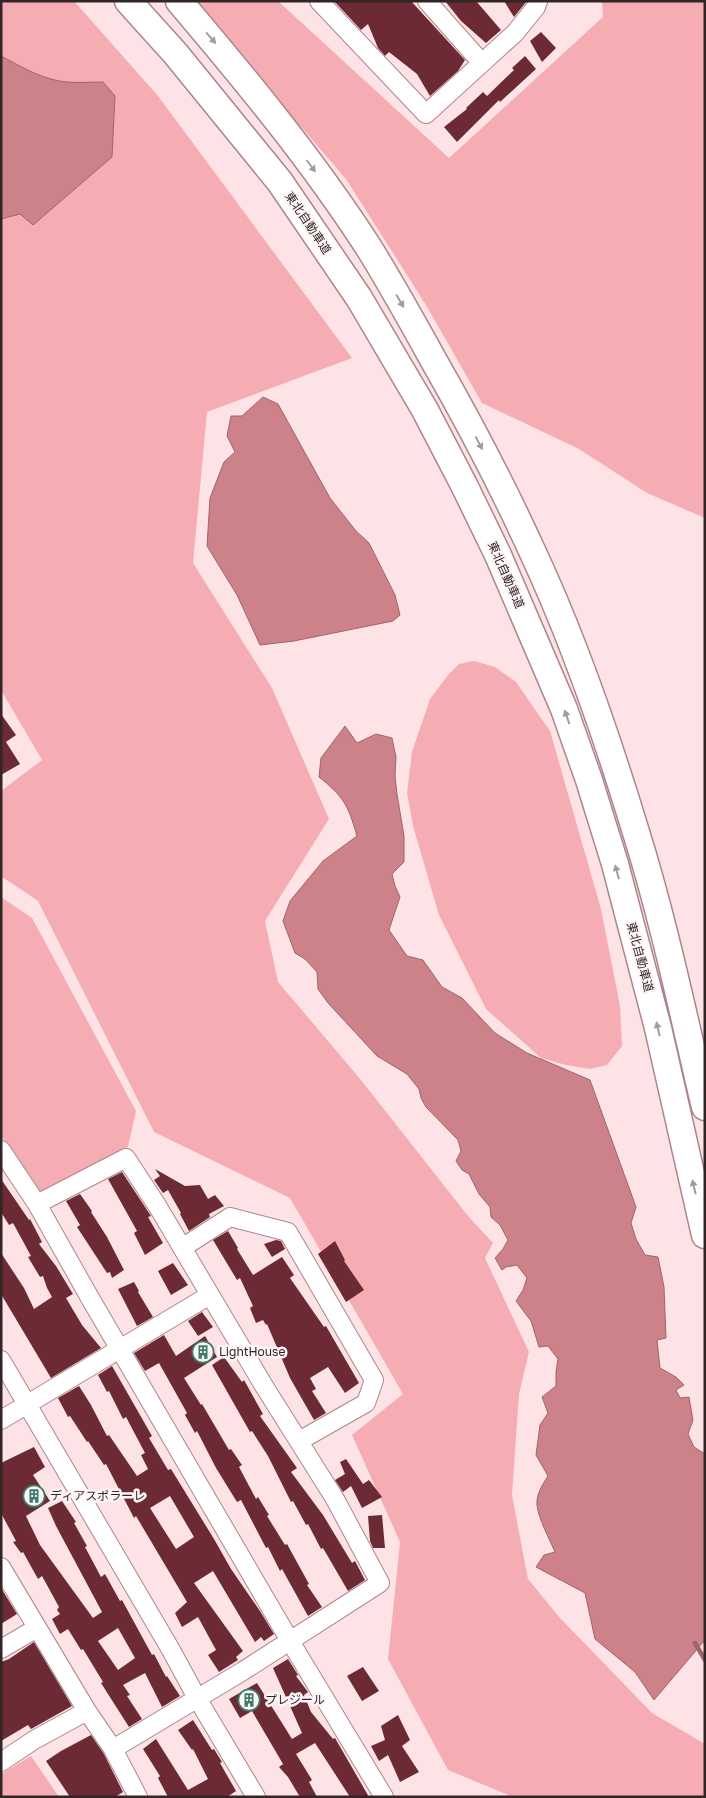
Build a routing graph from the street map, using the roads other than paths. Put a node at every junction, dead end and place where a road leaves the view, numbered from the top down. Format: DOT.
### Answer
graph roads {
  1 [pos="128,1"];
  2 [pos="179,1"];
  3 [pos="319,1"];
  4 [pos="427,1"];
  5 [pos="535,3"];
  6 [pos="481,62"];
  7 [pos="705,1107"];
  8 [pos="1,1150"];
  9 [pos="37,1204"];
  10 [pos="705,1235"];
  11 [pos="182,1248"];
  12 [pos="210,1295"];
  13 [pos="119,1348"];
  14 [pos="1,1360"];
  15 [pos="28,1404"];
  16 [pos="1,1420"];
  17 [pos="299,1441"];
  18 [pos="1,1567"];
  19 [pos="37,1628"];
  20 [pos="290,1641"];
  21 [pos="1,1649"];
  22 [pos="197,1698"];
  23 [pos="87,1711"];
  24 [pos="113,1749"];
  25 [pos="1,1762"];
  26 [pos="138,1797"];
  27 [pos="256,1797"];
  28 [pos="384,1797"];
  10 -- 1 [label="highway, 東北自動車道, one-way"];
  2 -- 7 [label="highway, one-way"];
  3 -- 6 [label="street"];
  4 -- 6 [label="street"];
  5 -- 6 [label="street"];
  8 -- 9 [label="street"];
  9 -- 11 [label="street"];
  9 -- 13 [label="street"];
  11 -- 12 [label="street"];
  11 -- 17 [label="street"];
  12 -- 13 [label="street"];
  12 -- 17 [label="street"];
  13 -- 15 [label="street"];
  13 -- 20 [label="street"];
  14 -- 15 [label="street"];
  15 -- 16 [label="street"];
  15 -- 22 [label="street"];
  17 -- 20 [label="street"];
  18 -- 19 [label="street"];
  19 -- 21 [label="street"];
  19 -- 23 [label="street"];
  20 -- 22 [label="street"];
  20 -- 28 [label="street"];
  22 -- 24 [label="street"];
  22 -- 27 [label="street"];
  23 -- 24 [label="street"];
  23 -- 25 [label="street"];
  24 -- 26 [label="street"];
}
